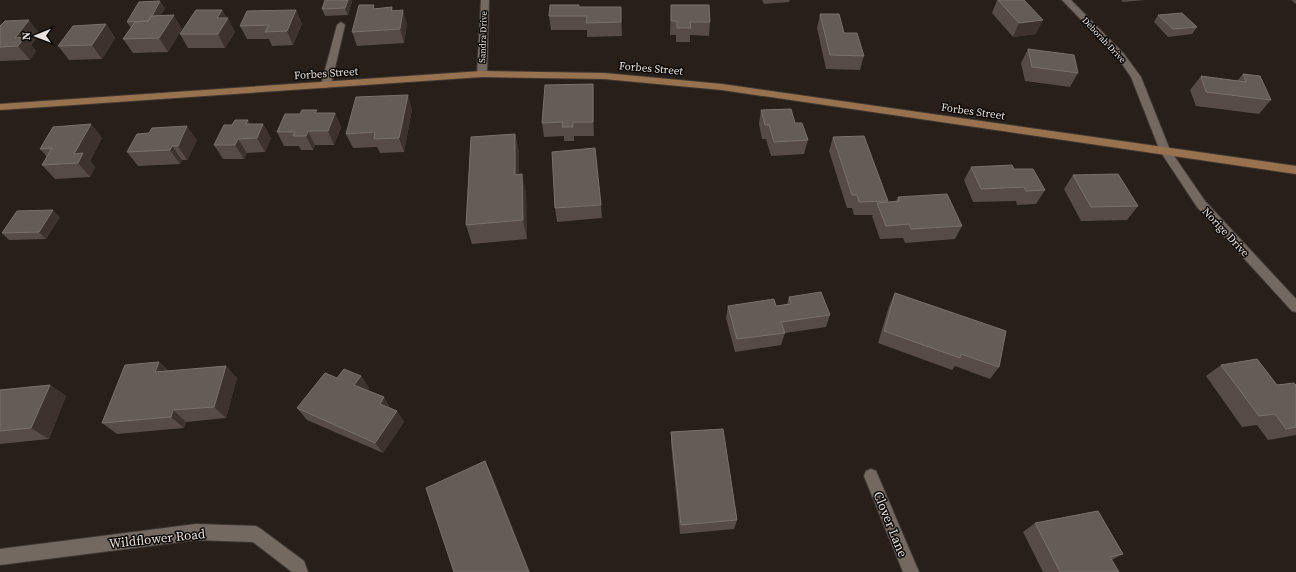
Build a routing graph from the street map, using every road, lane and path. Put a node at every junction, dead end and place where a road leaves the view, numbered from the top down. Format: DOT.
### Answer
graph roads {
  1 [pos="485,0"];
  2 [pos="1066,0"];
  3 [pos="341,25"];
  4 [pos="482,74"];
  5 [pos="326,85"];
  6 [pos="0,107"];
  7 [pos="1165,151"];
  8 [pos="1296,170"];
  9 [pos="1296,307"];
  10 [pos="871,476"];
  11 [pos="0,558"];
  12 [pos="300,572"];
  13 [pos="911,572"];
  1 -- 4 [label="street, Sandra Drive"];
  2 -- 7 [label="street, Deborah Drive"];
  3 -- 5 [label="street"];
  4 -- 5 [label="main road, Forbes Street"];
  4 -- 7 [label="main road, Forbes Street"];
  5 -- 6 [label="main road, Forbes Street"];
  7 -- 8 [label="main road, Forbes Street"];
  7 -- 9 [label="street, Norige Drive"];
  10 -- 13 [label="street, Clover Lane"];
  11 -- 12 [label="street, Wildflower Road"];
}
